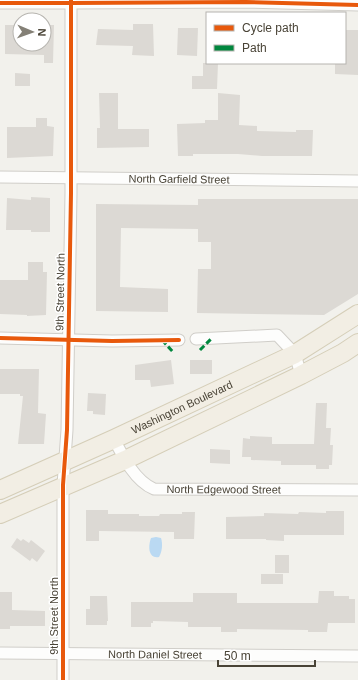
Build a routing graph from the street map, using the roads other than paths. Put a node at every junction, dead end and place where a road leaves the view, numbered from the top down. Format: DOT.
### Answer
graph roads {
  1 [pos="246,1"];
  2 [pos="71,2"];
  3 [pos="0,3"];
  4 [pos="358,5"];
  5 [pos="0,177"];
  6 [pos="71,178"];
  7 [pos="358,181"];
  8 [pos="358,314"];
  9 [pos="0,338"];
  10 [pos="68,339"];
  11 [pos="196,339"];
  12 [pos="179,340"];
  13 [pos="358,343"];
  14 [pos="295,354"];
  15 [pos="301,375"];
  16 [pos="114,439"];
  17 [pos="125,460"];
  18 [pos="65,461"];
  19 [pos="63,485"];
  20 [pos="0,490"];
  21 [pos="358,490"];
  22 [pos="0,514"];
  23 [pos="0,653"];
  24 [pos="63,653"];
  25 [pos="358,656"];
  26 [pos="63,680"];
  1 -- 2 [label="street"];
  1 -- 4 [label="street"];
  2 -- 3 [label="street"];
  2 -- 6 [label="street, 9th Street North"];
  5 -- 6 [label="street, North Garfield Street"];
  6 -- 7 [label="street, North Garfield Street"];
  6 -- 10 [label="street, 9th Street North"];
  8 -- 14 [label="main road, Washington Boulevard"];
  9 -- 10 [label="street"];
  10 -- 12 [label="street"];
  10 -- 18 [label="street, 9th Street North"];
  11 -- 14 [label="street"];
  13 -- 15 [label="main road, Washington Boulevard"];
  14 -- 15 [label="street"];
  14 -- 16 [label="main road, Washington Boulevard"];
  15 -- 17 [label="main road, Washington Boulevard"];
  16 -- 17 [label="street, North Edgewood Street"];
  16 -- 18 [label="main road, Washington Boulevard"];
  17 -- 19 [label="main road, Washington Boulevard"];
  17 -- 21 [label="street, North Edgewood Street"];
  18 -- 19 [label="street, 9th Street North"];
  18 -- 20 [label="main road, Washington Boulevard"];
  19 -- 22 [label="main road, Washington Boulevard"];
  19 -- 24 [label="street, 9th Street North"];
  23 -- 24 [label="street, North Daniel Street"];
  24 -- 25 [label="street, North Daniel Street"];
  24 -- 26 [label="street, 9th Street North"];
}
